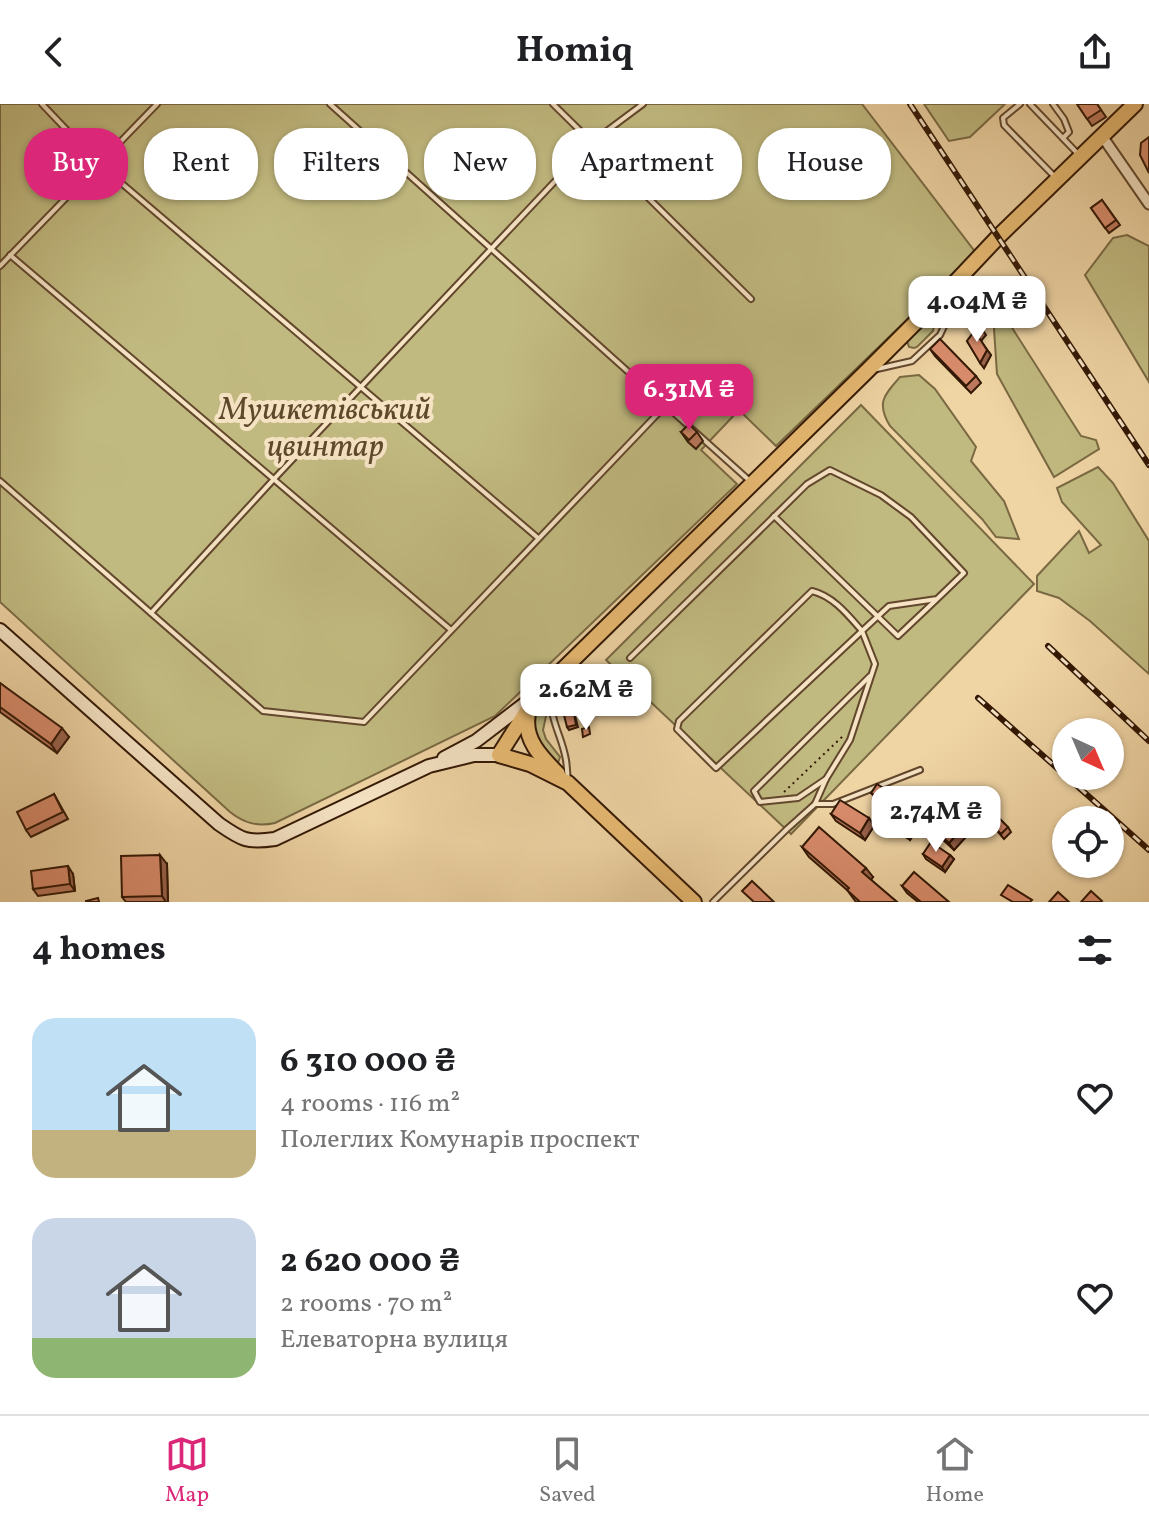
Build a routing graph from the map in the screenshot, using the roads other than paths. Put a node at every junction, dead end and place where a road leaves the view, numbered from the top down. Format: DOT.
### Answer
graph roads {
  1 [pos="42,104"];
  2 [pos="157,104"];
  3 [pos="330,104"];
  4 [pos="553,104"];
  5 [pos="643,104"];
  6 [pos="1020,104"];
  7 [pos="1030,104"];
  8 [pos="1053,104"];
  9 [pos="1135,104"];
  10 [pos="65,128"];
  11 [pos="578,128"];
  12 [pos="611,128"];
  13 [pos="128,134"];
  14 [pos="1102,136"];
  15 [pos="1063,138"];
  16 [pos="1080,157"];
  17 [pos="1057,179"];
  18 [pos="552,184"];
  19 [pos="128,189"];
  20 [pos="64,200"];
  21 [pos="651,200"];
  22 [pos="1149,204"];
  23 [pos="491,248"];
  24 [pos="10,255"];
  25 [pos="0,266"];
  26 [pos="949,289"];
  27 [pos="751,299"];
  28 [pos="867,371"];
  29 [pos="361,387"];
  30 [pos="666,405"];
  31 [pos="274,479"];
  32 [pos="0,481"];
  33 [pos="753,483"];
  34 [pos="774,516"];
  35 [pos="538,538"];
  36 [pos="937,599"];
  37 [pos="151,613"];
  38 [pos="877,617"];
  39 [pos="0,630"];
  40 [pos="451,630"];
  41 [pos="862,631"];
  42 [pos="630,658"];
  43 [pos="872,675"];
  44 [pos="554,677"];
  45 [pos="537,695"];
  46 [pos="499,755"];
  47 [pos="429,766"];
  48 [pos="920,770"];
  49 [pos="826,779"];
  50 [pos="568,783"];
  51 [pos="815,804"];
  52 [pos="694,902"];
  53 [pos="713,902"];
  1 -- 10 [label="lane"];
  2 -- 13 [label="lane"];
  3 -- 23 [label="lane"];
  4 -- 11 [label="lane"];
  5 -- 12 [label="lane"];
  6 -- 17 [label="lane"];
  7 -- 15 [label="lane"];
  8 -- 15 [label="lane"];
  9 -- 14 [label="main road"];
  14 -- 16 [label="main road"];
  14 -- 22 [label="street"];
  15 -- 16 [label="lane"];
  16 -- 17 [label="main road"];
  17 -- 26 [label="main road"];
  18 -- 23 [label="lane"];
  19 -- 29 [label="lane"];
  20 -- 24 [label="lane"];
  21 -- 27 [label="lane"];
  23 -- 29 [label="lane"];
  23 -- 30 [label="lane"];
  24 -- 25 [label="lane"];
  24 -- 31 [label="lane"];
  26 -- 28 [label="main road"];
  26 -- 28 [label="lane"];
  28 -- 33 [label="main road"];
  29 -- 31 [label="lane"];
  29 -- 35 [label="lane"];
  30 -- 33 [label="lane"];
  30 -- 35 [label="lane"];
  31 -- 37 [label="lane"];
  31 -- 40 [label="lane"];
  32 -- 37 [label="lane"];
  33 -- 44 [label="main road"];
  34 -- 36 [label="lane"];
  34 -- 38 [label="lane"];
  34 -- 42 [label="lane"];
  35 -- 40 [label="lane"];
  36 -- 38 [label="lane"];
  36 -- 38 [label="lane"];
  37 -- 40 [label="lane"];
  38 -- 41 [label="lane"];
  39 -- 47 [label="main road"];
  41 -- 41 [label="lane"];
  41 -- 43 [label="lane"];
  43 -- 49 [label="lane"];
  43 -- 49 [label="lane"];
  44 -- 45 [label="main road"];
  44 -- 50 [label="lane"];
  45 -- 46 [label="main road"];
  45 -- 47 [label="main road"];
  45 -- 50 [label="main road"];
  46 -- 47 [label="main road"];
  46 -- 50 [label="main road"];
  48 -- 51 [label="lane"];
  49 -- 51 [label="lane"];
  50 -- 52 [label="main road"];
  51 -- 53 [label="lane"];
}
